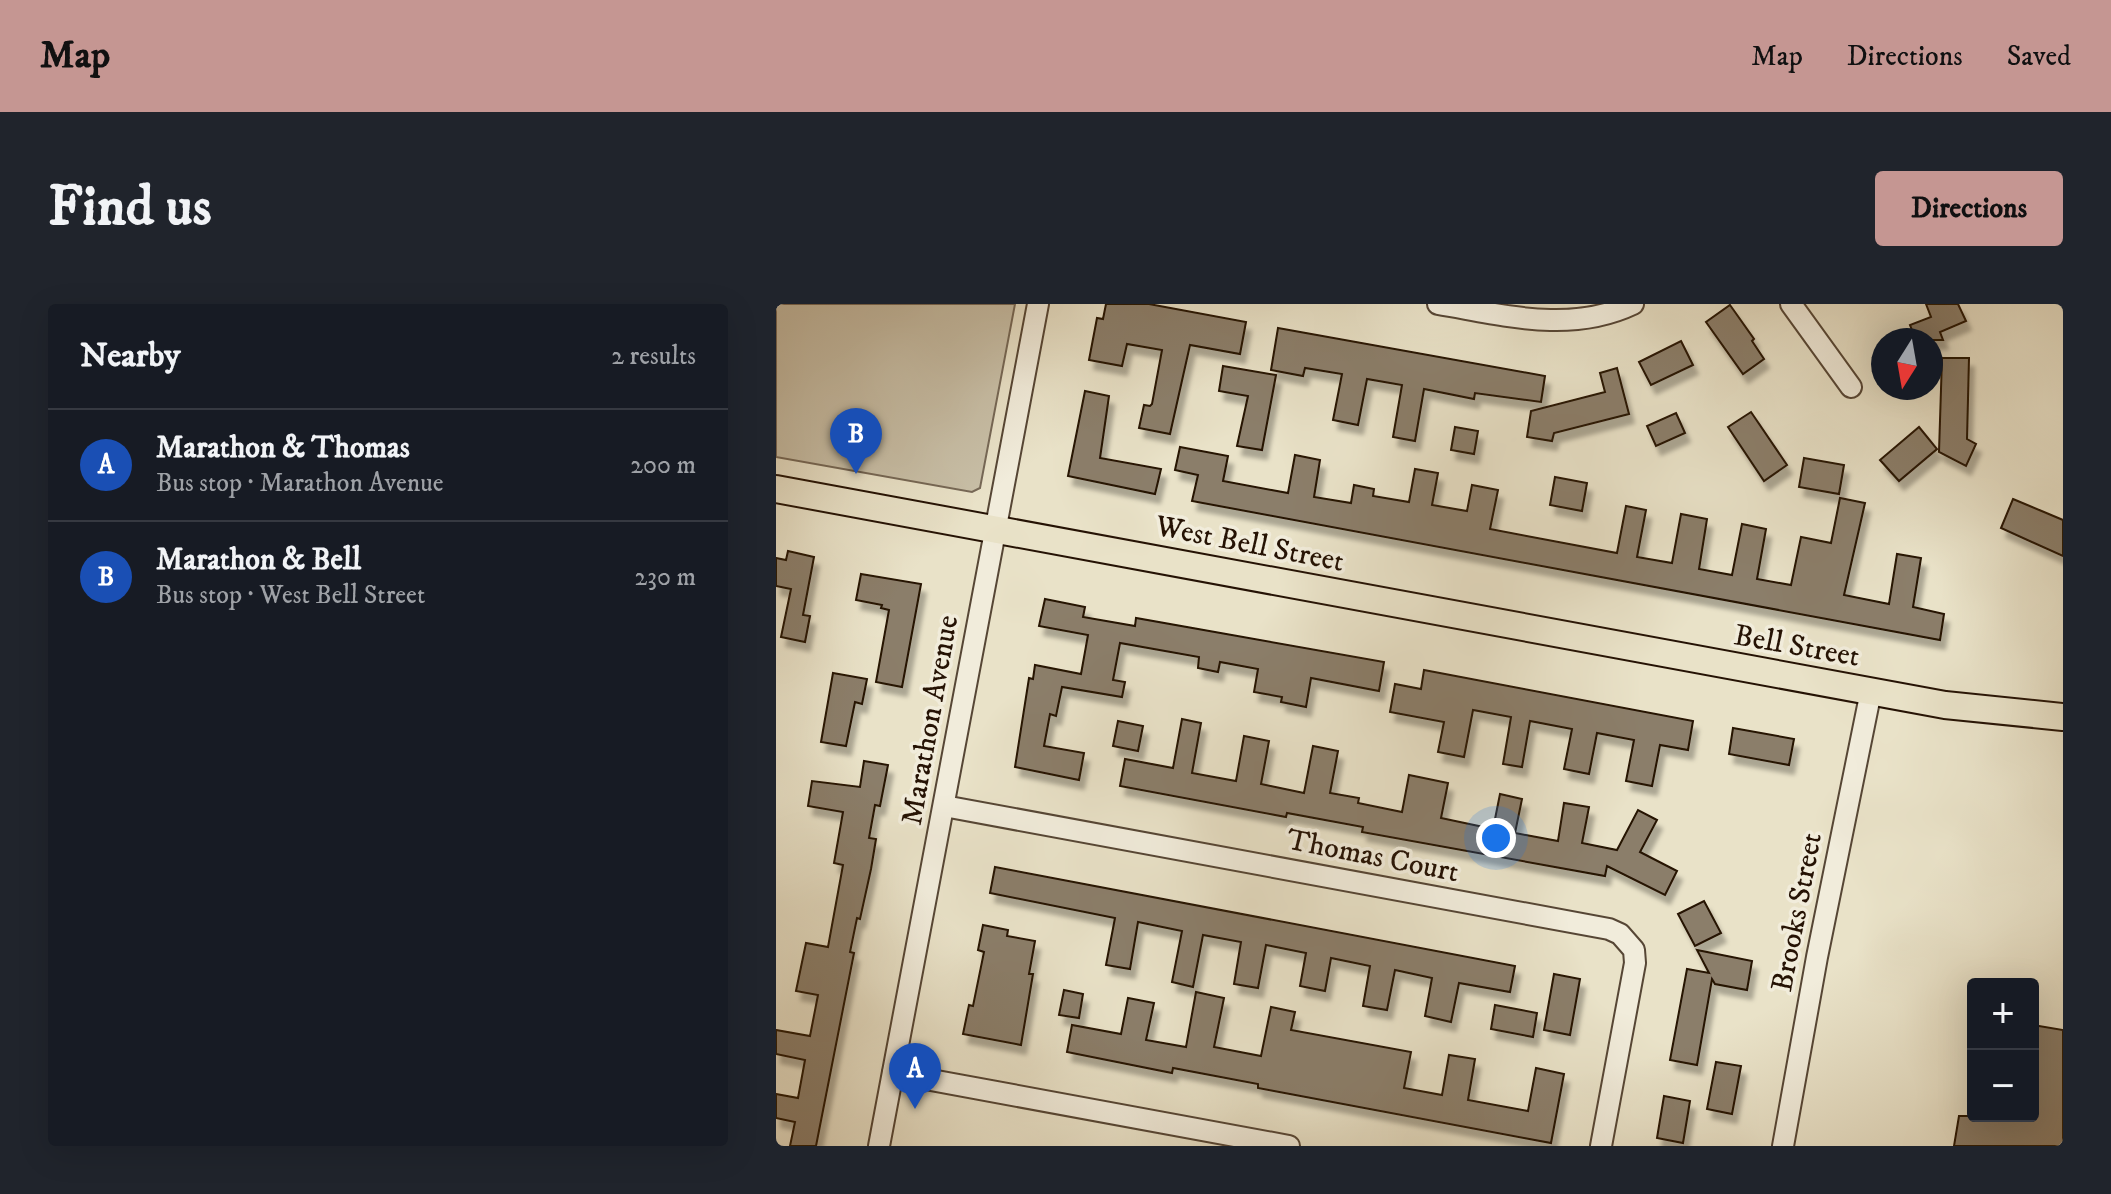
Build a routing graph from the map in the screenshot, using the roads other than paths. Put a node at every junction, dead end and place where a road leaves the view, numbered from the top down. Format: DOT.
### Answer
graph roads {
  1 [pos="1038,304"];
  2 [pos="1438,304"];
  3 [pos="1633,304"];
  4 [pos="1791,304"];
  5 [pos="1851,387"];
  6 [pos="776,489"];
  7 [pos="995,529"];
  8 [pos="1711,662"];
  9 [pos="1871,691"];
  10 [pos="2063,717"];
  11 [pos="944,806"];
  12 [pos="893,1073"];
  13 [pos="879,1146"];
  14 [pos="1289,1146"];
  15 [pos="1601,1146"];
  16 [pos="1783,1146"];
  1 -- 7 [label="street, Marathon Avenue"];
  2 -- 3 [label="street"];
  4 -- 5 [label="street"];
  6 -- 7 [label="main road, West Bell Street"];
  7 -- 8 [label="main road, West Bell Street"];
  7 -- 11 [label="street, Marathon Avenue"];
  8 -- 9 [label="main road, Bell Street"];
  9 -- 10 [label="main road"];
  9 -- 16 [label="street, Brooks Street"];
  11 -- 12 [label="street, Marathon Avenue"];
  11 -- 15 [label="street, Thomas Court"];
  12 -- 13 [label="street, Marathon Avenue"];
  12 -- 14 [label="street"];
}
